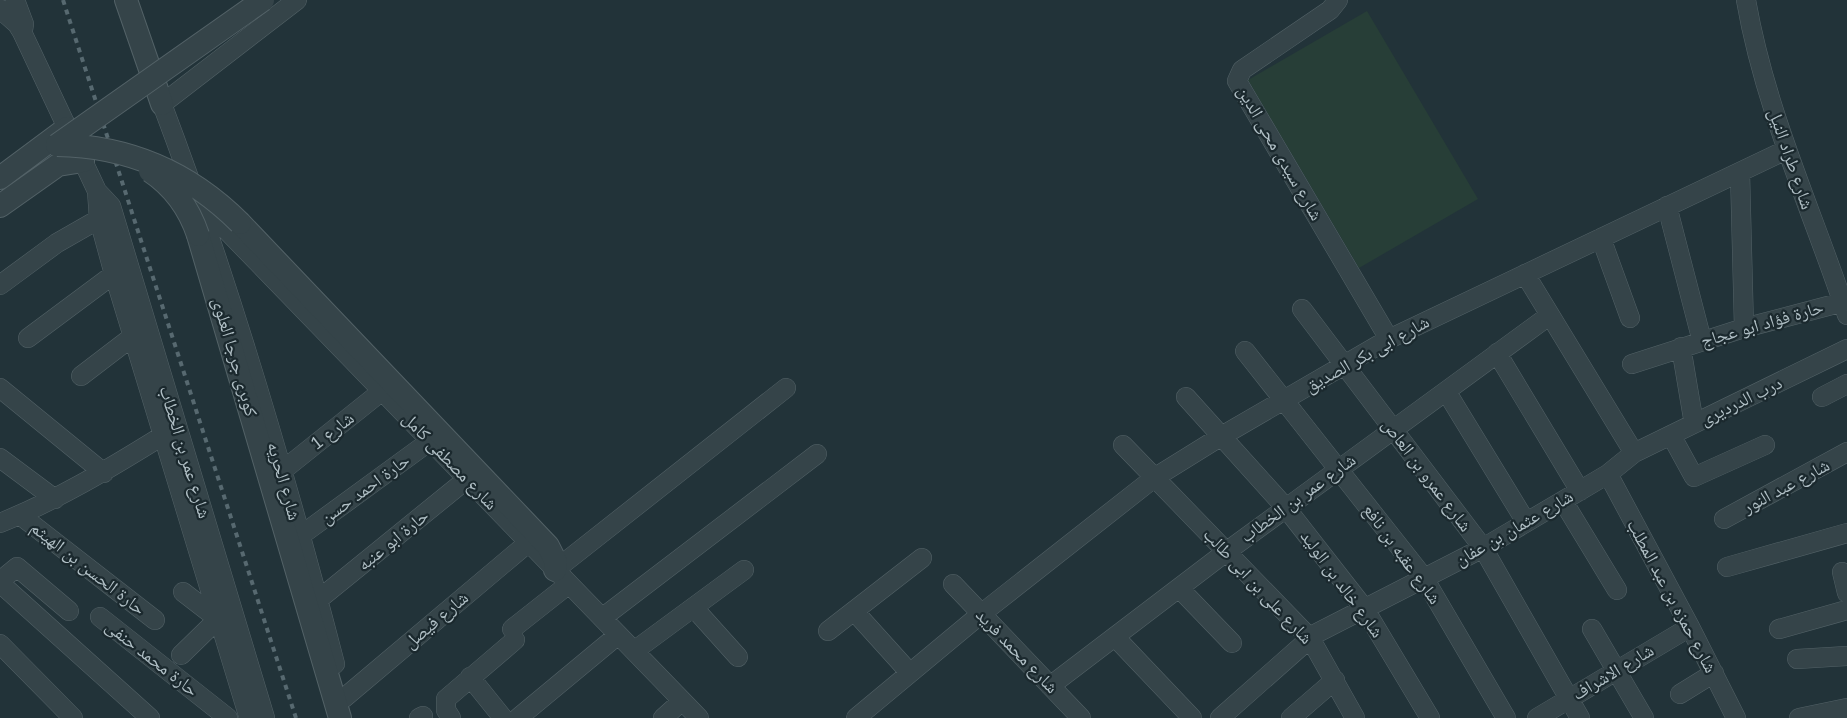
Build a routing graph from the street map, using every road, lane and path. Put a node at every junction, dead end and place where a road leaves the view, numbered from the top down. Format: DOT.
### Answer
graph roads {
  1 [pos="126,0"];
  2 [pos="263,0"];
  3 [pos="297,0"];
  4 [pos="1338,0"];
  5 [pos="1746,0"];
  6 [pos="10,17"];
  7 [pos="162,104"];
  8 [pos="58,144"];
  9 [pos="1786,150"];
  10 [pos="83,160"];
  11 [pos="1740,172"];
  12 [pos="0,178"];
  13 [pos="0,187"];
  14 [pos="97,191"];
  15 [pos="0,197"];
  16 [pos="200,204"];
  17 [pos="0,206"];
  18 [pos="1667,206"];
  19 [pos="99,219"];
  20 [pos="1601,238"];
  21 [pos="114,274"];
  22 [pos="1525,274"];
  23 [pos="0,285"];
  24 [pos="1845,308"];
  25 [pos="1302,309"];
  26 [pos="1550,315"];
  27 [pos="1630,318"];
  28 [pos="1744,328"];
  29 [pos="132,337"];
  30 [pos="28,338"];
  31 [pos="1389,339"];
  32 [pos="1702,341"];
  33 [pos="1681,347"];
  34 [pos="1847,349"];
  35 [pos="1245,351"];
  36 [pos="1497,353"];
  37 [pos="1632,364"];
  38 [pos="1344,365"];
  39 [pos="81,376"];
  40 [pos="1847,384"];
  41 [pos="0,388"];
  42 [pos="786,388"];
  43 [pos="1446,390"];
  44 [pos="382,391"];
  45 [pos="1186,397"];
  46 [pos="1822,397"];
  47 [pos="1284,400"];
  48 [pos="1694,424"];
  49 [pos="1393,429"];
  50 [pos="1670,435"];
  51 [pos="162,436"];
  52 [pos="1220,437"];
  53 [pos="430,441"];
  54 [pos="1123,445"];
  55 [pos="1765,445"];
  56 [pos="1847,452"];
  57 [pos="1634,453"];
  58 [pos="817,454"];
  59 [pos="0,458"];
  60 [pos="1339,468"];
  61 [pos="282,470"];
  62 [pos="104,473"];
  63 [pos="1608,474"];
  64 [pos="1154,478"];
  65 [pos="467,479"];
  66 [pos="1580,491"];
  67 [pos="55,499"];
  68 [pos="1563,500"];
  69 [pos="1286,508"];
  70 [pos="20,515"];
  71 [pos="1724,519"];
  72 [pos="1526,522"];
  73 [pos="0,523"];
  74 [pos="1847,533"];
  75 [pos="300,536"];
  76 [pos="529,542"];
  77 [pos="1483,548"];
  78 [pos="1226,552"];
  79 [pos="922,558"];
  80 [pos="1727,567"];
  81 [pos="744,570"];
  82 [pos="1842,572"];
  83 [pos="562,577"];
  84 [pos="1424,578"];
  85 [pos="0,582"];
  86 [pos="953,584"];
  87 [pos="1179,588"];
  88 [pos="1617,590"];
  89 [pos="183,592"];
  90 [pos="1847,593"];
  91 [pos="318,600"];
  92 [pos="694,608"];
  93 [pos="1364,608"];
  94 [pos="1847,610"];
  95 [pos="69,611"];
  96 [pos="854,611"];
  97 [pos="981,614"];
  98 [pos="100,616"];
  99 [pos="602,618"];
  100 [pos="218,619"];
  101 [pos="155,620"];
  102 [pos="1690,627"];
  103 [pos="1592,629"];
  104 [pos="1779,629"];
  105 [pos="828,631"];
  106 [pos="618,635"];
  107 [pos="1115,637"];
  108 [pos="1310,638"];
  109 [pos="1232,643"];
  110 [pos="0,644"];
  111 [pos="634,651"];
  112 [pos="181,655"];
  113 [pos="1847,656"];
  114 [pos="738,657"];
  115 [pos="1797,659"];
  116 [pos="1616,671"];
  117 [pos="910,673"];
  118 [pos="1714,673"];
  119 [pos="470,677"];
  120 [pos="1335,680"];
  121 [pos="1050,686"];
  122 [pos="1680,694"];
  123 [pos="1569,699"];
  124 [pos="682,701"];
  125 [pos="342,708"];
  126 [pos="1847,708"];
  127 [pos="1071,715"];
  128 [pos="73,718"];
  129 [pos="150,718"];
  130 [pos="228,718"];
  131 [pos="248,718"];
  132 [pos="265,718"];
  133 [pos="349,718"];
  134 [pos="451,718"];
  135 [pos="503,718"];
  136 [pos="518,718"];
  137 [pos="663,718"];
  138 [pos="698,718"];
  139 [pos="856,718"];
  140 [pos="1192,718"];
  141 [pos="1220,718"];
  142 [pos="1291,718"];
  143 [pos="1355,718"];
  144 [pos="1430,718"];
  145 [pos="1506,718"];
  146 [pos="1537,718"];
  147 [pos="1580,718"];
  148 [pos="1644,718"];
  149 [pos="1736,718"];
  150 [pos="1799,718"];
  1 -- 7 [label="street"];
  2 -- 8 [label="street, كوبرى جرجا العلوى, bridge"];
  3 -- 7 [label="street"];
  4 -- 31 [label="street, شارع سيدى محى الدين"];
  5 -- 9 [label="street, شارع طراد النيل"];
  6 -- 8 [label="street, شارع عمر بن الخطاب"];
  7 -- 16 [label="street, شارع الحريه"];
  8 -- 10 [label="street, شارع عمر بن الخطاب"];
  8 -- 12 [label="street"];
  8 -- 13 [label="street, كوبرى جرجا العلوى"];
  8 -- 15 [label="street, كوبرى جرجا العلوى"];
  8 -- 83 [label="street, bridge"];
  8 -- 125 [label="street, كوبرى جرجا العلوى, bridge"];
  9 -- 11 [label="street, شارع ابى بكر الصديق"];
  9 -- 24 [label="street, شارع طراد النيل"];
  10 -- 14 [label="street, شارع عمر بن الخطاب"];
  10 -- 17 [label="street"];
  11 -- 18 [label="street, شارع ابى بكر الصديق"];
  11 -- 28 [label="street"];
  14 -- 19 [label="street, شارع عمر بن الخطاب"];
  14 -- 132 [label="street, شارع عمر بن الخطاب"];
  16 -- 44 [label="street, شارع مصطفى كامل"];
  16 -- 61 [label="street, شارع الحريه"];
  18 -- 20 [label="street, شارع ابى بكر الصديق"];
  18 -- 32 [label="street"];
  19 -- 21 [label="street, شارع عمر بن الخطاب"];
  19 -- 23 [label="street"];
  20 -- 22 [label="street, شارع ابى بكر الصديق"];
  20 -- 27 [label="street"];
  21 -- 29 [label="street, شارع عمر بن الخطاب"];
  21 -- 30 [label="street"];
  22 -- 26 [label="street"];
  22 -- 31 [label="street, شارع ابى بكر الصديق"];
  24 -- 28 [label="street, حارة فؤاد ابو عجاج"];
  25 -- 38 [label="street, شارع عمرو بن العاص"];
  26 -- 36 [label="street, شارع عمر بن الخطاب"];
  26 -- 57 [label="street"];
  28 -- 32 [label="street, حارة فؤاد ابو عجاج"];
  29 -- 39 [label="street"];
  29 -- 51 [label="street, شارع عمر بن الخطاب"];
  31 -- 38 [label="street, شارع ابى بكر الصديق"];
  32 -- 33 [label="street, حارة فؤاد ابو عجاج"];
  33 -- 37 [label="street, حارة فؤاد ابو عجاج"];
  33 -- 48 [label="street, حارة فؤاد ابو عجاج"];
  34 -- 48 [label="street, درب الدرديرى"];
  35 -- 47 [label="street, شارع عقبه بن نافع"];
  36 -- 43 [label="street, شارع عمر بن الخطاب"];
  36 -- 66 [label="street"];
  38 -- 47 [label="street, شارع ابى بكر الصديق"];
  38 -- 49 [label="street, شارع عمرو بن العاص"];
  40 -- 46 [label="street"];
  41 -- 62 [label="street"];
  42 -- 83 [label="street"];
  43 -- 49 [label="street, شارع عمر بن الخطاب"];
  43 -- 72 [label="street"];
  44 -- 53 [label="street, شارع مصطفى كامل"];
  44 -- 61 [label="street, شارع 1"];
  45 -- 52 [label="street, شارع خالد بن الوليد"];
  47 -- 52 [label="street, شارع ابى بكر الصديق"];
  47 -- 60 [label="street, شارع عقبه بن نافع"];
  48 -- 50 [label="street, درب الدرديرى"];
  49 -- 60 [label="street, شارع عمر بن الخطاب"];
  49 -- 77 [label="street, شارع عمرو بن العاص"];
  50 -- 55 [label="street"];
  50 -- 57 [label="street, درب الدرديرى"];
  51 -- 62 [label="street"];
  51 -- 100 [label="street, شارع عمر بن الخطاب"];
  52 -- 64 [label="street, شارع ابى بكر الصديق"];
  52 -- 69 [label="street, شارع خالد بن الوليد"];
  53 -- 65 [label="street, شارع مصطفى كامل"];
  53 -- 75 [label="street, حارة احمد حسن"];
  54 -- 64 [label="street, شارع على بن ابى طالب"];
  56 -- 71 [label="street, شارع عبد النور"];
  57 -- 63 [label="street, شارع عثمان بن عفان"];
  58 -- 99 [label="street"];
  59 -- 67 [label="street"];
  60 -- 69 [label="street, شارع عمر بن الخطاب"];
  60 -- 84 [label="street, شارع عقبه بن نافع"];
  61 -- 75 [label="street, شارع الحريه"];
  62 -- 67 [label="street"];
  63 -- 66 [label="street, شارع عثمان بن عفان"];
  63 -- 102 [label="street, شارع حمزه بن عبد المطلب"];
  64 -- 78 [label="street, شارع على بن ابى طالب"];
  64 -- 97 [label="street, شارع ابى بكر الصديق"];
  65 -- 76 [label="street, شارع مصطفى كامل"];
  65 -- 91 [label="street, حارة ابو عنبه"];
  66 -- 68 [label="street, شارع عثمان بن عفان"];
  67 -- 70 [label="street"];
  68 -- 72 [label="street, شارع عثمان بن عفان"];
  68 -- 88 [label="street"];
  69 -- 78 [label="street, شارع عمر بن الخطاب"];
  69 -- 93 [label="street, شارع خالد بن الوليد"];
  70 -- 73 [label="street"];
  70 -- 101 [label="street, حارة الحسن بن الهيثم"];
  72 -- 77 [label="street, شارع عثمان بن عفان"];
  74 -- 80 [label="street"];
  75 -- 91 [label="street, شارع الحريه"];
  76 -- 83 [label="street, شارع مصطفى كامل"];
  76 -- 125 [label="street, شارع فيصل"];
  77 -- 84 [label="street, شارع عثمان بن عفان"];
  77 -- 123 [label="street, شارع عمرو بن العاص"];
  78 -- 87 [label="street, شارع عمر بن الخطاب"];
  78 -- 108 [label="street, شارع على بن ابى طالب"];
  79 -- 96 [label="street"];
  81 -- 92 [label="street"];
  82 -- 90 [label="street"];
  83 -- 99 [label="street, شارع مصطفى كامل"];
  83 -- 119 [label="street"];
  84 -- 93 [label="street, شارع عثمان بن عفان"];
  84 -- 145 [label="street, شارع عقبه بن نافع"];
  85 -- 95 [label="street"];
  85 -- 129 [label="street"];
  86 -- 97 [label="street, شارع محمد فريد"];
  87 -- 107 [label="street, شارع عمر بن الخطاب"];
  87 -- 109 [label="street"];
  89 -- 100 [label="street"];
  91 -- 125 [label="street, شارع الحريه"];
  92 -- 111 [label="street"];
  92 -- 114 [label="street"];
  93 -- 108 [label="street, شارع عثمان بن عفان"];
  93 -- 144 [label="street, شارع خالد بن الوليد"];
  94 -- 104 [label="street"];
  96 -- 105 [label="street"];
  96 -- 117 [label="street"];
  97 -- 117 [label="street, شارع ابى بكر الصديق"];
  97 -- 121 [label="street, شارع محمد فريد"];
  98 -- 130 [label="street, حارة محمد حنفى"];
  99 -- 106 [label="street, شارع مصطفى كامل"];
  100 -- 112 [label="street"];
  100 -- 131 [label="street, شارع عمر بن الخطاب"];
  102 -- 116 [label="street, شارع الاشراف"];
  102 -- 118 [label="street, شارع حمزه بن عبد المطلب"];
  103 -- 116 [label="street"];
  106 -- 111 [label="street, شارع مصطفى كامل"];
  106 -- 136 [label="street"];
  107 -- 121 [label="street, شارع عمر بن الخطاب"];
  107 -- 140 [label="street"];
  108 -- 120 [label="street, شارع على بن ابى طالب"];
  108 -- 141 [label="street, شارع عثمان بن عفان"];
  110 -- 128 [label="street"];
  111 -- 124 [label="street, شارع مصطفى كامل"];
  113 -- 115 [label="street"];
  116 -- 123 [label="street, شارع الاشراف"];
  116 -- 148 [label="street"];
  117 -- 139 [label="street, شارع ابى بكر الصديق"];
  118 -- 122 [label="street"];
  118 -- 149 [label="street, شارع حمزه بن عبد المطلب"];
  119 -- 134 [label="street"];
  119 -- 135 [label="street"];
  120 -- 142 [label="street"];
  120 -- 143 [label="street, شارع على بن ابى طالب"];
  121 -- 127 [label="street, شارع محمد فريد"];
  123 -- 146 [label="street, شارع الاشراف"];
  123 -- 147 [label="street, شارع عمرو بن العاص"];
  124 -- 137 [label="street"];
  124 -- 138 [label="street, شارع مصطفى كامل"];
  125 -- 133 [label="street, شارع الحريه"];
  126 -- 150 [label="street"];
}
